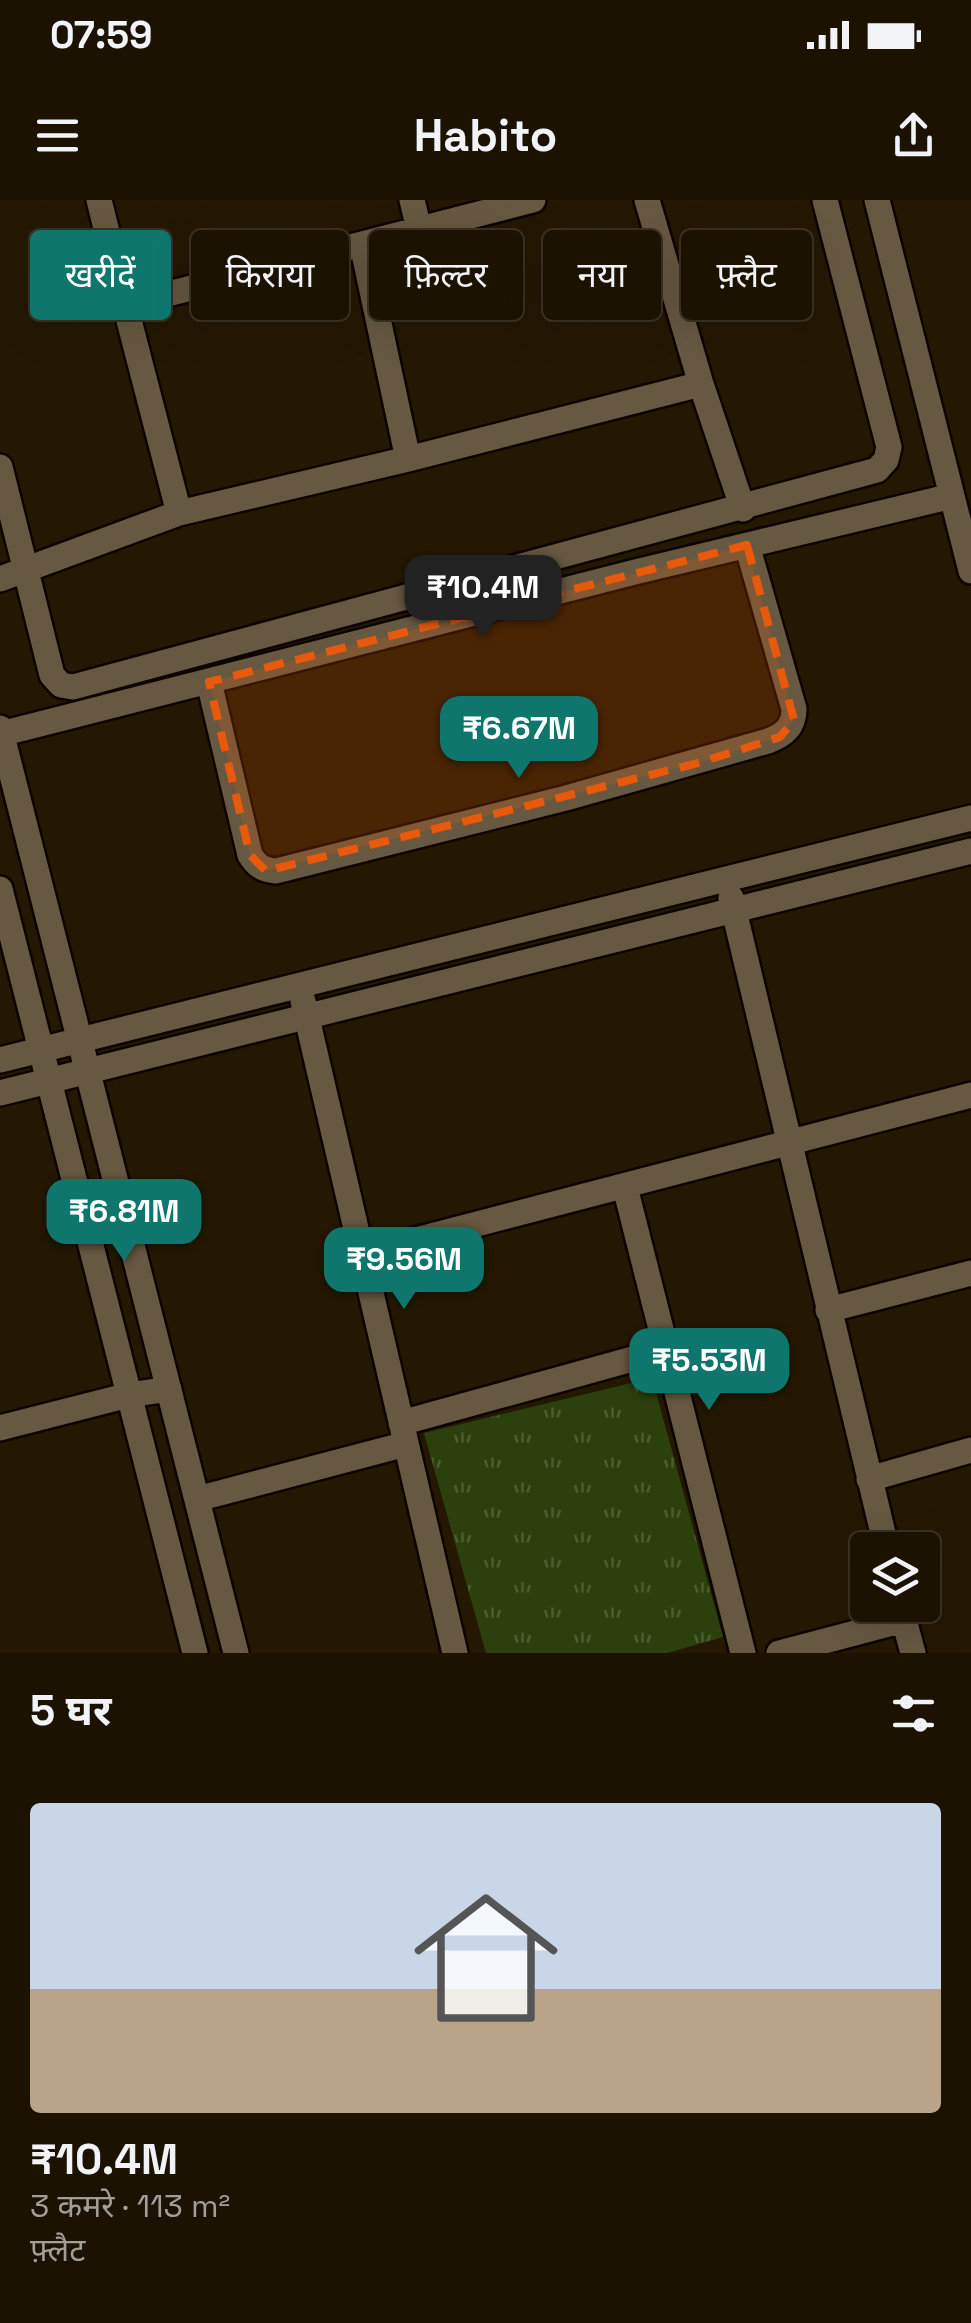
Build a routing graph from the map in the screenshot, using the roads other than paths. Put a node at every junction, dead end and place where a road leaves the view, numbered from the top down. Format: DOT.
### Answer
graph roads {
  1 [pos="99,200"];
  2 [pos="412,200"];
  3 [pos="533,200"];
  4 [pos="648,200"];
  5 [pos="825,200"];
  6 [pos="877,200"];
  7 [pos="419,229"];
  8 [pos="106,230"];
  9 [pos="362,244"];
  10 [pos="171,293"];
  11 [pos="129,320"];
  12 [pos="701,384"];
  13 [pos="408,460"];
  14 [pos="0,468"];
  15 [pos="952,496"];
  16 [pos="743,509"];
  17 [pos="180,513"];
  18 [pos="748,545"];
  19 [pos="27,568"];
  20 [pos="971,571"];
  21 [pos="0,579"];
  22 [pos="208,682"];
  23 [pos="1,731"];
  24 [pos="971,818"];
  25 [pos="971,851"];
  26 [pos="727,878"];
  27 [pos="0,889"];
  28 [pos="734,910"];
  29 [pos="298,985"];
  30 [pos="308,1016"];
  31 [pos="80,1040"];
  32 [pos="41,1050"];
  33 [pos="0,1060"];
  34 [pos="88,1071"];
  35 [pos="49,1081"];
  36 [pos="0,1093"];
  37 [pos="971,1095"];
  38 [pos="788,1145"];
  39 [pos="625,1187"];
  40 [pos="362,1254"];
  41 [pos="971,1273"];
  42 [pos="828,1310"];
  43 [pos="664,1350"];
  44 [pos="168,1388"];
  45 [pos="129,1394"];
  46 [pos="0,1428"];
  47 [pos="404,1434"];
  48 [pos="971,1450"];
  49 [pos="869,1479"];
  50 [pos="197,1499"];
  51 [pos="882,1532"];
  52 [pos="874,1622"];
  53 [pos="904,1622"];
  54 [pos="195,1653"];
  55 [pos="236,1653"];
  56 [pos="455,1653"];
  57 [pos="743,1653"];
  58 [pos="778,1653"];
  59 [pos="913,1653"];
  1 -- 8 [label="street"];
  2 -- 7 [label="street"];
  3 -- 7 [label="street"];
  4 -- 12 [label="street"];
  5 -- 16 [label="street"];
  6 -- 15 [label="street"];
  7 -- 9 [label="street"];
  9 -- 10 [label="street"];
  9 -- 13 [label="street"];
  11 -- 17 [label="street"];
  12 -- 13 [label="street"];
  12 -- 16 [label="street"];
  13 -- 17 [label="street"];
  14 -- 19 [label="street"];
  15 -- 18 [label="street"];
  15 -- 20 [label="street"];
  16 -- 19 [label="street"];
  17 -- 19 [label="street"];
  18 -- 22 [label="street"];
  18 -- 22 [label="street"];
  19 -- 21 [label="street"];
  22 -- 23 [label="street"];
  23 -- 31 [label="street"];
  24 -- 26 [label="street"];
  25 -- 28 [label="street"];
  26 -- 28 [label="street"];
  26 -- 29 [label="street"];
  27 -- 32 [label="street"];
  28 -- 30 [label="street"];
  28 -- 38 [label="street"];
  29 -- 30 [label="street"];
  29 -- 31 [label="street"];
  30 -- 34 [label="street"];
  30 -- 40 [label="street"];
  31 -- 32 [label="street"];
  31 -- 34 [label="street"];
  32 -- 33 [label="street"];
  32 -- 35 [label="street"];
  34 -- 35 [label="street"];
  34 -- 44 [label="street"];
  35 -- 36 [label="street"];
  35 -- 45 [label="street"];
  37 -- 38 [label="street"];
  38 -- 39 [label="street"];
  38 -- 42 [label="street"];
  39 -- 40 [label="street"];
  39 -- 43 [label="street"];
  40 -- 47 [label="street"];
  41 -- 42 [label="street"];
  42 -- 49 [label="street"];
  43 -- 47 [label="street"];
  43 -- 57 [label="street"];
  44 -- 45 [label="street"];
  44 -- 50 [label="street"];
  45 -- 46 [label="street"];
  45 -- 54 [label="street"];
  47 -- 50 [label="street"];
  47 -- 56 [label="street"];
  48 -- 49 [label="street"];
  49 -- 51 [label="street"];
  50 -- 55 [label="street"];
  52 -- 58 [label="street"];
  53 -- 59 [label="street"];
}
